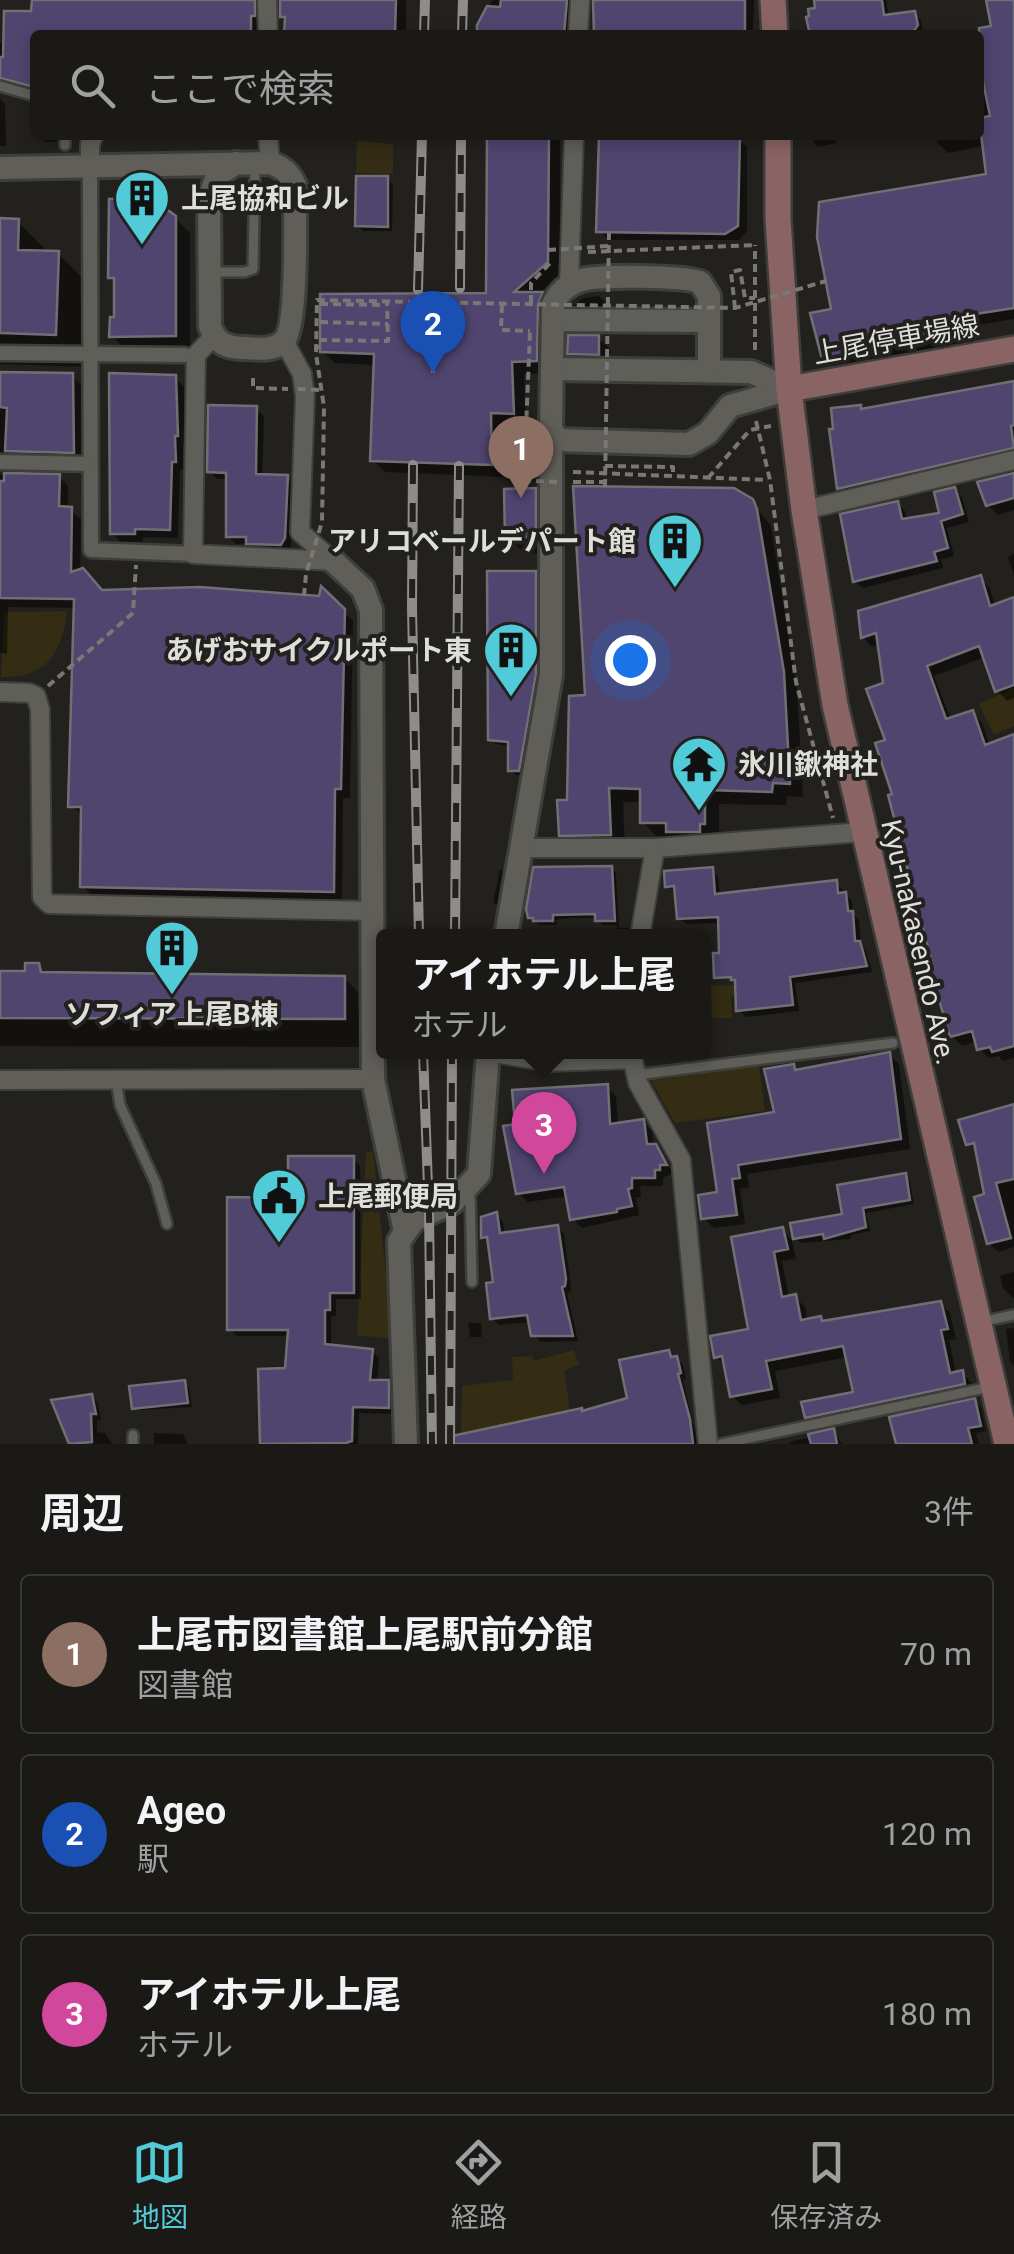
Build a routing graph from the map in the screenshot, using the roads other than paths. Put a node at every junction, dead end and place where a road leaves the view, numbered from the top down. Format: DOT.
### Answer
graph roads {
  1 [pos="268,0"];
  2 [pos="580,0"];
  3 [pos="774,0"];
  4 [pos="268,30"];
  5 [pos="578,30"];
  6 [pos="775,30"];
  7 [pos="0,86"];
  8 [pos="30,95"];
  9 [pos="92,140"];
  10 [pos="265,140"];
  11 [pos="574,140"];
  12 [pos="778,140"];
  13 [pos="253,163"];
  14 [pos="184,165"];
  15 [pos="0,168"];
  16 [pos="90,168"];
  17 [pos="209,198"];
  18 [pos="210,272"];
  19 [pos="569,285"];
  20 [pos="553,320"];
  21 [pos="709,321"];
  22 [pos="214,336"];
  23 [pos="284,341"];
  24 [pos="1014,349"];
  25 [pos="0,353"];
  26 [pos="90,353"];
  27 [pos="185,355"];
  28 [pos="552,369"];
  29 [pos="709,371"];
  30 [pos="789,389"];
  31 [pos="550,429"];
  32 [pos="1014,460"];
  33 [pos="0,462"];
  34 [pos="90,464"];
  35 [pos="804,510"];
  36 [pos="193,554"];
  37 [pos="333,561"];
  38 [pos="0,692"];
  39 [pos="863,832"];
  40 [pos="522,848"];
  41 [pos="655,848"];
  42 [pos="373,911"];
  43 [pos="507,929"];
  44 [pos="641,929"];
  45 [pos="893,1043"];
  46 [pos="711,1056"];
  47 [pos="487,1059"];
  48 [pos="531,1059"];
  49 [pos="673,1059"];
  50 [pos="632,1062"];
  51 [pos="374,1079"];
  52 [pos="0,1080"];
  53 [pos="116,1080"];
  54 [pos="470,1184"];
  55 [pos="167,1224"];
  56 [pos="405,1232"];
  57 [pos="472,1282"];
  58 [pos="1014,1315"];
  59 [pos="978,1322"];
  60 [pos="993,1386"];
  61 [pos="406,1444"];
  62 [pos="708,1444"];
  63 [pos="721,1444"];
  64 [pos="1007,1444"];
  1 -- 4 [label="street"];
  2 -- 5 [label="street"];
  3 -- 6 [label="main road"];
  7 -- 8 [label="lane"];
  9 -- 16 [label="street"];
  10 -- 13 [label="street"];
  11 -- 19 [label="street"];
  12 -- 30 [label="main road"];
  13 -- 14 [label="street"];
  13 -- 17 [label="street"];
  13 -- 18 [label="lane"];
  13 -- 23 [label="street"];
  14 -- 16 [label="street"];
  14 -- 17 [label="street"];
  15 -- 16 [label="street"];
  16 -- 26 [label="street"];
  17 -- 18 [label="street"];
  18 -- 22 [label="street"];
  19 -- 20 [label="street"];
  19 -- 21 [label="street"];
  20 -- 21 [label="street"];
  20 -- 28 [label="street"];
  21 -- 29 [label="street"];
  22 -- 23 [label="street"];
  22 -- 36 [label="street"];
  23 -- 37 [label="street"];
  24 -- 30 [label="main road, 上尾停車場線"];
  25 -- 26 [label="street"];
  26 -- 27 [label="street"];
  26 -- 34 [label="street"];
  28 -- 29 [label="street"];
  28 -- 31 [label="street"];
  29 -- 30 [label="street"];
  30 -- 31 [label="street"];
  30 -- 35 [label="main road, Kyu-nakasendo Ave."];
  31 -- 40 [label="street"];
  32 -- 35 [label="street"];
  33 -- 34 [label="street"];
  34 -- 36 [label="street"];
  35 -- 39 [label="main road, Kyu-nakasendo Ave."];
  36 -- 37 [label="street"];
  37 -- 42 [label="street"];
  38 -- 42 [label="street"];
  39 -- 41 [label="street"];
  39 -- 59 [label="main road, Kyu-nakasendo Ave."];
  40 -- 41 [label="street"];
  40 -- 43 [label="street"];
  41 -- 44 [label="street"];
  42 -- 51 [label="street"];
  45 -- 46 [label="lane"];
  47 -- 54 [label="street"];
  48 -- 50 [label="street"];
  49 -- 50 [label="lane"];
  50 -- 62 [label="street"];
  51 -- 53 [label="street"];
  51 -- 56 [label="street"];
  52 -- 53 [label="street"];
  53 -- 55 [label="lane"];
  54 -- 56 [label="street"];
  54 -- 57 [label="lane"];
  56 -- 61 [label="street"];
  58 -- 59 [label="lane"];
  59 -- 60 [label="main road, Kyu-nakasendo Ave."];
  60 -- 63 [label="lane"];
  60 -- 64 [label="main road, Kyu-nakasendo Ave."];
}
